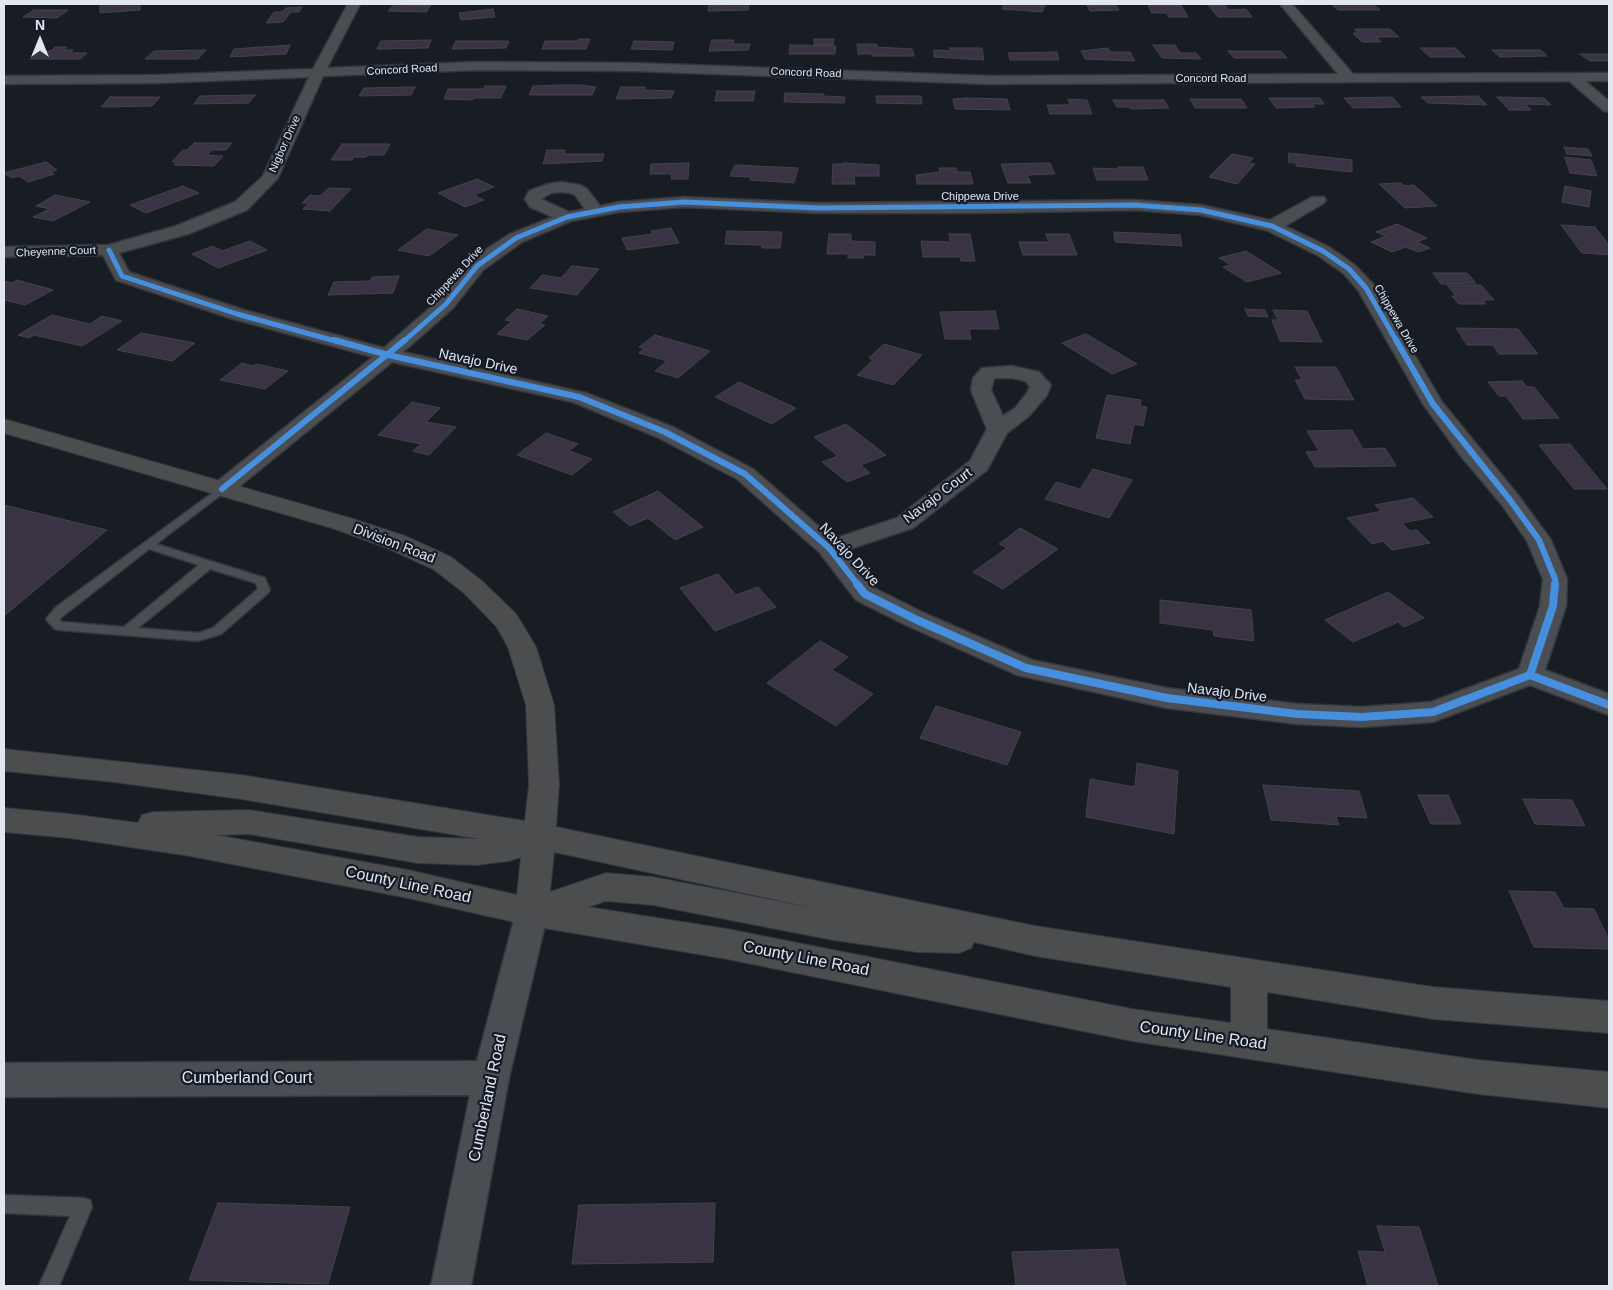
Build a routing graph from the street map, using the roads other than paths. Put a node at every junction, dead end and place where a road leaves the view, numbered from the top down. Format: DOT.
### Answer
graph roads {
  1 [pos="354,4"];
  2 [pos="1286,4"];
  3 [pos="317,74"];
  4 [pos="1609,77"];
  5 [pos="1349,78"];
  6 [pos="1572,78"];
  7 [pos="4,80"];
  8 [pos="1609,108"];
  9 [pos="1318,200"];
  10 [pos="595,211"];
  11 [pos="567,217"];
  12 [pos="1272,226"];
  13 [pos="109,250"];
  14 [pos="4,252"];
  15 [pos="388,355"];
  16 [pos="4,427"];
  17 [pos="998,429"];
  18 [pos="222,489"];
  19 [pos="148,545"];
  20 [pos="829,548"];
  21 [pos="208,564"];
  22 [pos="127,631"];
  23 [pos="1530,675"];
  24 [pos="1609,705"];
  25 [pos="4,760"];
  26 [pos="4,820"];
  27 [pos="70,826"];
  28 [pos="538,836"];
  29 [pos="532,912"];
  30 [pos="1035,942"];
  31 [pos="1249,974"];
  32 [pos="1609,1017"];
  33 [pos="1249,1043"];
  34 [pos="491,1078"];
  35 [pos="4,1080"];
  36 [pos="1609,1090"];
  37 [pos="4,1204"];
  38 [pos="50,1286"];
  39 [pos="451,1286"];
  1 -- 3 [label="street, Nigbor Drive"];
  2 -- 5 [label="street"];
  3 -- 5 [label="street, Concord Road"];
  3 -- 7 [label="street, Concord Road"];
  3 -- 13 [label="street, Nigbor Drive"];
  4 -- 6 [label="street, Concord Road"];
  5 -- 6 [label="street, Concord Road"];
  6 -- 8 [label="street"];
  9 -- 12 [label="street"];
  10 -- 11 [label="street, Chippewa Drive"];
  10 -- 11 [label="street"];
  10 -- 12 [label="street, Chippewa Drive"];
  11 -- 15 [label="street, Chippewa Drive"];
  12 -- 23 [label="street, Chippewa Drive"];
  13 -- 14 [label="street, Cheyenne Court"];
  13 -- 15 [label="street, Navajo Drive"];
  15 -- 18 [label="street, Chippewa Drive"];
  15 -- 20 [label="street, Navajo Drive"];
  16 -- 18 [label="main road, Division Road"];
  17 -- 20 [label="street, Navajo Court"];
  18 -- 19 [label="lane"];
  18 -- 28 [label="main road, Division Road"];
  19 -- 21 [label="lane"];
  19 -- 22 [label="lane"];
  20 -- 23 [label="street, Navajo Drive"];
  21 -- 22 [label="lane"];
  21 -- 22 [label="lane"];
  23 -- 24 [label="street"];
  25 -- 28 [label="main road"];
  26 -- 27 [label="main road, County Line Road"];
  27 -- 28 [label="main road"];
  27 -- 29 [label="main road, County Line Road"];
  28 -- 29 [label="main road, Division Road"];
  28 -- 30 [label="main road"];
  29 -- 30 [label="main road"];
  29 -- 33 [label="main road, County Line Road"];
  29 -- 34 [label="street, Cumberland Road"];
  30 -- 31 [label="main road"];
  31 -- 32 [label="main road"];
  31 -- 33 [label="main road"];
  33 -- 36 [label="main road, County Line Road"];
  34 -- 35 [label="street, Cumberland Court"];
  34 -- 39 [label="street, Cumberland Road"];
  37 -- 38 [label="lane"];
}
